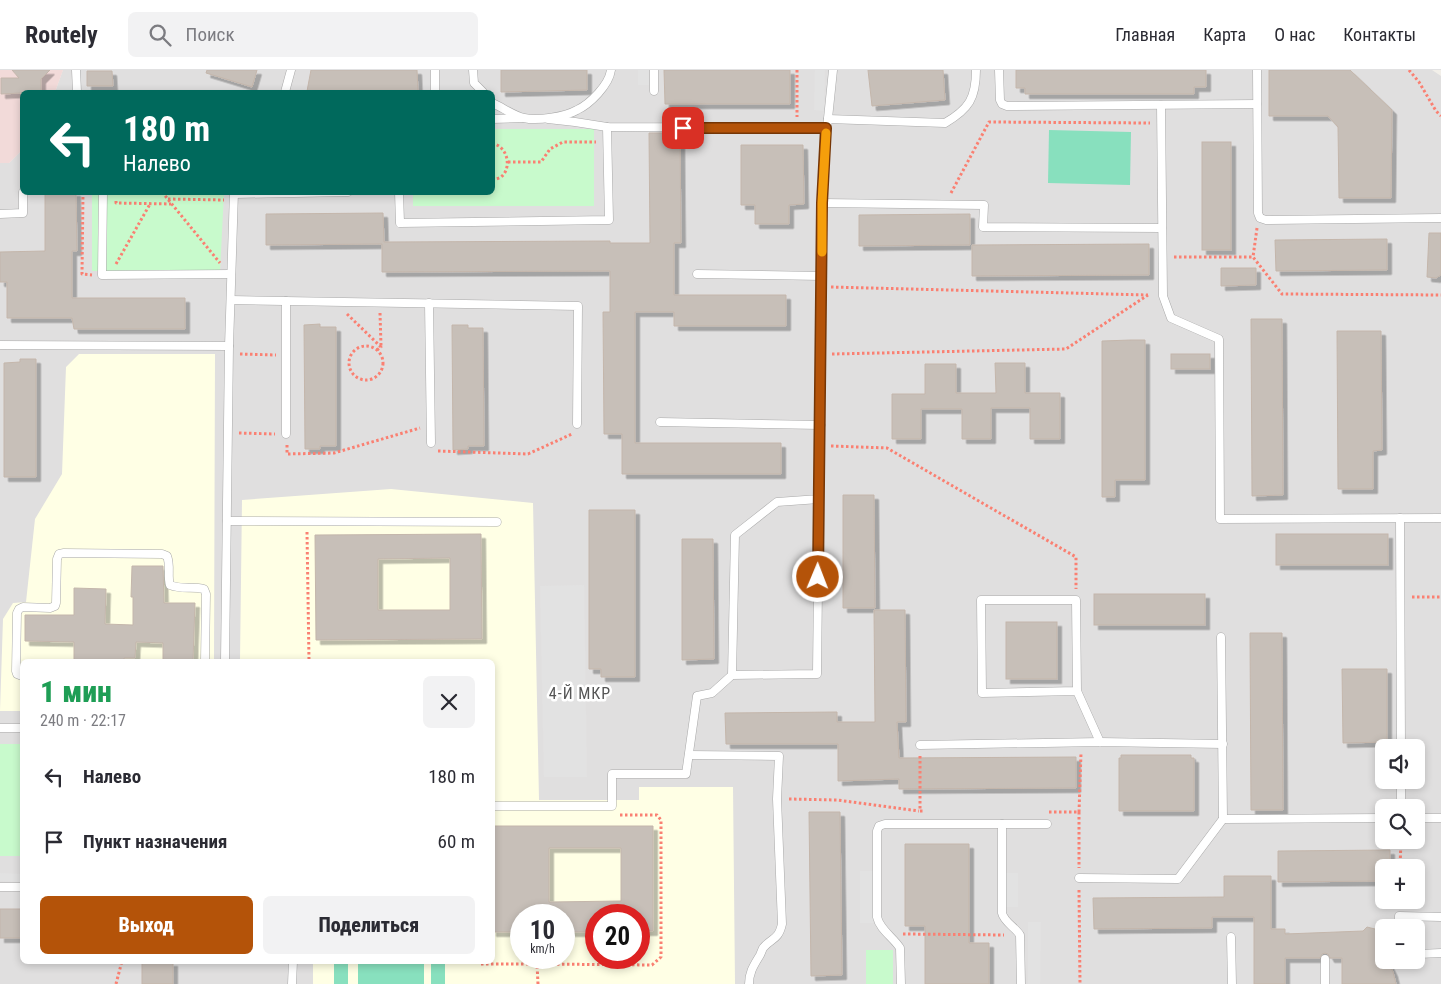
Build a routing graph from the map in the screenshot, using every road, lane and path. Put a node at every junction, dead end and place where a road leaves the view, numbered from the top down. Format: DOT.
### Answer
graph roads {
  1 [pos="76,70"];
  2 [pos="291,70"];
  3 [pos="435,70"];
  4 [pos="473,70"];
  5 [pos="611,70"];
  6 [pos="654,70"];
  7 [pos="797,70"];
  8 [pos="833,70"];
  9 [pos="976,70"];
  10 [pos="999,70"];
  11 [pos="1257,70"];
  12 [pos="1409,70"];
  13 [pos="77,90"];
  14 [pos="286,90"];
  15 [pos="435,90"];
  16 [pos="481,90"];
  17 [pos="654,91"];
  18 [pos="495,104"];
  19 [pos="1257,104"];
  20 [pos="1162,105"];
  21 [pos="1441,116"];
  22 [pos="524,118"];
  23 [pos="495,119"];
  24 [pos="548,119"];
  25 [pos="828,119"];
  26 [pos="1162,123"];
  27 [pos="608,128"];
  28 [pos="797,128"];
  29 [pos="826,128"];
  30 [pos="608,142"];
  31 [pos="495,144"];
  32 [pos="508,162"];
  33 [pos="495,179"];
  34 [pos="23,195"];
  35 [pos="83,195"];
  36 [pos="103,195"];
  37 [pos="116,195"];
  38 [pos="164,195"];
  39 [pos="234,195"];
  40 [pos="399,195"];
  41 [pos="167,199"];
  42 [pos="822,203"];
  43 [pos="150,204"];
  44 [pos="171,204"];
  45 [pos="945,204"];
  46 [pos="0,214"];
  47 [pos="1260,218"];
  48 [pos="1441,218"];
  49 [pos="1162,228"];
  50 [pos="1162,257"];
  51 [pos="1253,257"];
  52 [pos="221,274"];
  53 [pos="231,274"];
  54 [pos="697,274"];
  55 [pos="102,275"];
  56 [pos="114,275"];
  57 [pos="822,276"];
  58 [pos="822,286"];
  59 [pos="1148,295"];
  60 [pos="1441,295"];
  61 [pos="1163,296"];
  62 [pos="230,300"];
  63 [pos="286,301"];
  64 [pos="335,302"];
  65 [pos="380,302"];
  66 [pos="429,303"];
  67 [pos="0,345"];
  68 [pos="230,346"];
  69 [pos="381,347"];
  70 [pos="377,350"];
  71 [pos="821,353"];
  72 [pos="240,354"];
  73 [pos="286,355"];
  74 [pos="660,422"];
  75 [pos="577,424"];
  76 [pos="431,425"];
  77 [pos="821,425"];
  78 [pos="238,433"];
  79 [pos="286,434"];
  80 [pos="431,443"];
  81 [pos="820,446"];
  82 [pos="820,499"];
  83 [pos="1400,518"];
  84 [pos="1441,518"];
  85 [pos="227,521"];
  86 [pos="307,521"];
  87 [pos="497,522"];
  88 [pos="1400,597"];
  89 [pos="1441,597"];
  90 [pos="1076,600"];
  91 [pos="1221,636"];
  92 [pos="205,659"];
  93 [pos="225,659"];
  94 [pos="309,659"];
  95 [pos="20,675"];
  96 [pos="732,675"];
  97 [pos="1077,690"];
  98 [pos="0,728"];
  99 [pos="20,728"];
  100 [pos="1401,739"];
  101 [pos="1081,742"];
  102 [pos="1100,742"];
  103 [pos="1223,744"];
  104 [pos="920,745"];
  105 [pos="689,755"];
  106 [pos="777,799"];
  107 [pos="495,806"];
  108 [pos="612,806"];
  109 [pos="920,811"];
  110 [pos="1080,812"];
  111 [pos="1375,818"];
  112 [pos="1425,818"];
  113 [pos="1441,818"];
  114 [pos="1223,819"];
  115 [pos="1002,824"];
  116 [pos="1047,824"];
  117 [pos="1079,878"];
  118 [pos="0,887"];
  119 [pos="20,887"];
  120 [pos="1441,917"];
  121 [pos="1399,919"];
  122 [pos="887,934"];
  123 [pos="1020,935"];
  124 [pos="1232,937"];
  125 [pos="1441,953"];
  126 [pos="1425,954"];
  127 [pos="1325,959"];
  128 [pos="121,964"];
  129 [pos="293,964"];
  130 [pos="481,964"];
  131 [pos="495,964"];
  132 [pos="495,964"];
  133 [pos="510,964"];
  134 [pos="575,964"];
  135 [pos="537,969"];
  136 [pos="116,984"];
  137 [pos="292,984"];
  138 [pos="538,984"];
  139 [pos="749,984"];
  140 [pos="901,984"];
  141 [pos="1021,984"];
  142 [pos="1080,984"];
  143 [pos="1232,984"];
  144 [pos="1325,984"];
  1 -- 13 [label="lane"];
  2 -- 14 [label="lane"];
  3 -- 15 [label="lane"];
  4 -- 16 [label="lane"];
  5 -- 24 [label="lane"];
  6 -- 17 [label="lane"];
  7 -- 28 [label="path"];
  8 -- 25 [label="lane"];
  9 -- 25 [label="lane"];
  10 -- 20 [label="lane"];
  11 -- 19 [label="lane"];
  12 -- 21 [label="path"];
  18 -- 22 [label="lane"];
  19 -- 20 [label="lane"];
  19 -- 47 [label="lane"];
  20 -- 26 [label="lane"];
  22 -- 23 [label="lane"];
  22 -- 24 [label="lane"];
  24 -- 27 [label="lane"];
  25 -- 29 [label="lane"];
  26 -- 45 [label="path"];
  26 -- 49 [label="lane"];
  27 -- 28 [label="lane"];
  27 -- 30 [label="lane"];
  28 -- 29 [label="lane"];
  29 -- 42 [label="lane"];
  30 -- 32 [label="path"];
  30 -- 40 [label="lane"];
  31 -- 32 [label="path"];
  32 -- 33 [label="path"];
  34 -- 46 [label="lane"];
  35 -- 55 [label="path"];
  36 -- 55 [label="lane"];
  37 -- 43 [label="path"];
  38 -- 41 [label="path"];
  39 -- 41 [label="path"];
  39 -- 53 [label="lane"];
  41 -- 44 [label="path"];
  42 -- 45 [label="lane"];
  42 -- 57 [label="lane"];
  43 -- 44 [label="path"];
  43 -- 56 [label="path"];
  44 -- 52 [label="path"];
  45 -- 49 [label="lane"];
  47 -- 48 [label="lane"];
  47 -- 51 [label="path"];
  49 -- 50 [label="lane"];
  50 -- 51 [label="path"];
  50 -- 61 [label="lane"];
  51 -- 60 [label="path"];
  52 -- 53 [label="lane"];
  52 -- 56 [label="lane"];
  53 -- 62 [label="lane"];
  54 -- 57 [label="lane"];
  55 -- 56 [label="lane"];
  57 -- 58 [label="lane"];
  58 -- 59 [label="path"];
  58 -- 71 [label="lane"];
  59 -- 61 [label="path"];
  59 -- 71 [label="path"];
  61 -- 83 [label="lane"];
  62 -- 63 [label="lane"];
  62 -- 68 [label="lane"];
  63 -- 64 [label="lane"];
  63 -- 73 [label="lane"];
  64 -- 65 [label="lane"];
  64 -- 69 [label="path"];
  65 -- 66 [label="lane"];
  65 -- 69 [label="path"];
  66 -- 75 [label="lane"];
  66 -- 76 [label="lane"];
  67 -- 68 [label="lane"];
  68 -- 85 [label="lane"];
  69 -- 70 [label="path"];
  70 -- 70 [label="path"];
  71 -- 77 [label="lane"];
  72 -- 73 [label="path"];
  73 -- 79 [label="lane"];
  74 -- 77 [label="lane"];
  75 -- 80 [label="path"];
  76 -- 79 [label="path"];
  76 -- 80 [label="lane"];
  77 -- 81 [label="lane"];
  78 -- 79 [label="path"];
  81 -- 82 [label="lane"];
  81 -- 90 [label="path"];
  82 -- 96 [label="lane"];
  82 -- 96 [label="lane"];
  83 -- 84 [label="lane"];
  83 -- 88 [label="lane"];
  85 -- 86 [label="lane"];
  85 -- 93 [label="lane"];
  86 -- 87 [label="lane"];
  86 -- 94 [label="path"];
  88 -- 89 [label="path"];
  88 -- 100 [label="lane"];
  90 -- 97 [label="lane"];
  90 -- 97 [label="lane"];
  91 -- 103 [label="lane"];
  92 -- 95 [label="lane"];
  96 -- 105 [label="lane"];
  97 -- 102 [label="lane"];
  98 -- 99 [label="lane"];
  101 -- 102 [label="lane"];
  101 -- 104 [label="lane"];
  101 -- 110 [label="path"];
  102 -- 103 [label="lane"];
  103 -- 114 [label="lane"];
  105 -- 106 [label="lane"];
  105 -- 108 [label="lane"];
  106 -- 109 [label="path"];
  106 -- 139 [label="lane"];
  107 -- 108 [label="lane"];
  108 -- 134 [label="path"];
  111 -- 114 [label="lane"];
  112 -- 113 [label="lane"];
  114 -- 117 [label="lane"];
  115 -- 116 [label="lane"];
  115 -- 122 [label="lane"];
  115 -- 123 [label="lane"];
  117 -- 142 [label="path"];
  118 -- 119 [label="lane"];
  120 -- 121 [label="lane"];
  122 -- 123 [label="path"];
  122 -- 140 [label="lane"];
  123 -- 141 [label="lane"];
  124 -- 143 [label="lane"];
  125 -- 126 [label="lane"];
  127 -- 144 [label="lane"];
  128 -- 136 [label="path"];
  129 -- 137 [label="lane"];
  130 -- 132 [label="path"];
  131 -- 133 [label="path"];
  135 -- 138 [label="path"];
}
